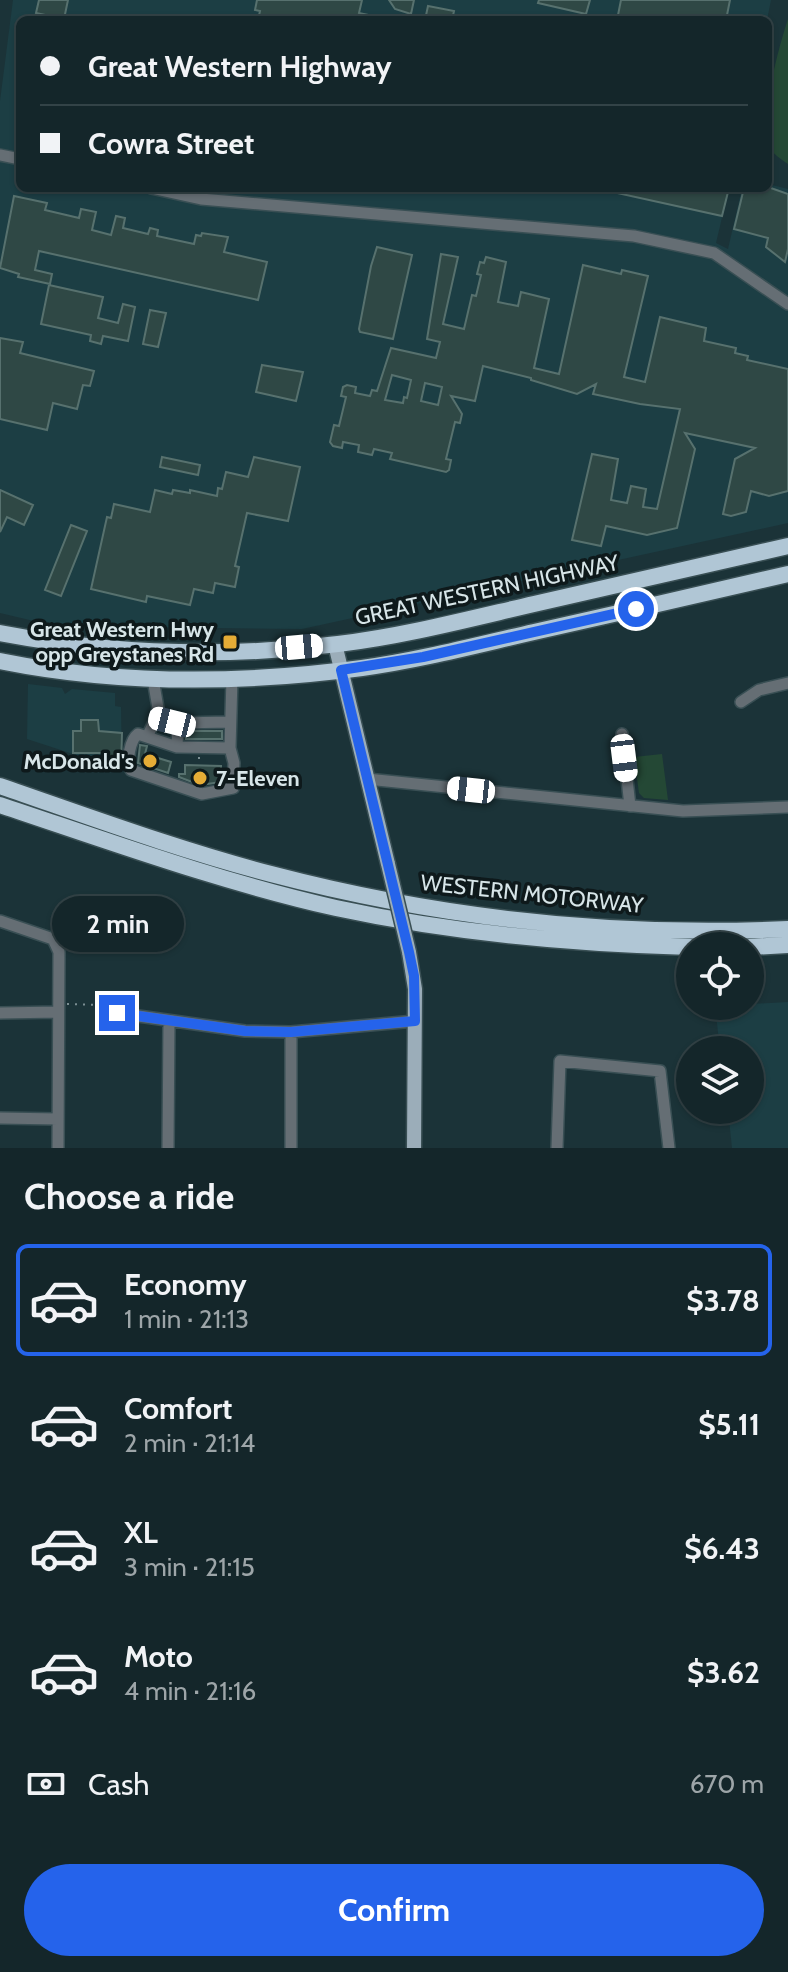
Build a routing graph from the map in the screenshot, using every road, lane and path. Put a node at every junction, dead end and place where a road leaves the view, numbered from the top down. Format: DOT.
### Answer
graph roads {
  1 [pos="169,192"];
  2 [pos="788,304"];
  3 [pos="788,546"];
  4 [pos="788,574"];
  5 [pos="0,633"];
  6 [pos="335,644"];
  7 [pos="0,661"];
  8 [pos="341,670"];
  9 [pos="232,678"];
  10 [pos="153,679"];
  11 [pos="788,683"];
  12 [pos="741,702"];
  13 [pos="156,718"];
  14 [pos="229,722"];
  15 [pos="178,723"];
  16 [pos="622,734"];
  17 [pos="147,737"];
  18 [pos="177,747"];
  19 [pos="230,748"];
  20 [pos="367,779"];
  21 [pos="0,786"];
  22 [pos="0,805"];
  23 [pos="630,806"];
  24 [pos="788,807"];
  25 [pos="0,921"];
  26 [pos="788,929"];
  27 [pos="788,945"];
  28 [pos="764,946"];
  29 [pos="676,947"];
  30 [pos="58,1008"];
  31 [pos="0,1013"];
  32 [pos="117,1013"];
  33 [pos="169,1021"];
  34 [pos="415,1021"];
  35 [pos="291,1032"];
  36 [pos="0,1118"];
  37 [pos="58,1119"];
  38 [pos="58,1148"];
  39 [pos="168,1148"];
  40 [pos="291,1148"];
  41 [pos="414,1148"];
  42 [pos="557,1148"];
  43 [pos="669,1148"];
  1 -- 2 [label="street"];
  3 -- 6 [label="highway, GREAT WESTERN HIGHWAY"];
  4 -- 8 [label="highway"];
  5 -- 6 [label="highway, GREAT WESTERN HIGHWAY"];
  6 -- 8 [label="main road"];
  7 -- 10 [label="highway"];
  8 -- 9 [label="highway"];
  8 -- 20 [label="main road"];
  9 -- 10 [label="highway"];
  9 -- 14 [label="street"];
  10 -- 13 [label="street"];
  11 -- 12 [label="street"];
  13 -- 15 [label="street"];
  13 -- 17 [label="street"];
  14 -- 15 [label="street"];
  14 -- 19 [label="street"];
  15 -- 18 [label="street"];
  16 -- 23 [label="street"];
  17 -- 18 [label="street"];
  17 -- 19 [label="street"];
  18 -- 19 [label="street"];
  20 -- 23 [label="street"];
  20 -- 34 [label="main road, bridge"];
  21 -- 26 [label="highway, WESTERN MOTORWAY"];
  22 -- 29 [label="highway, WESTERN MOTORWAY"];
  23 -- 24 [label="street"];
  25 -- 30 [label="street"];
  27 -- 28 [label="highway"];
  30 -- 31 [label="street"];
  30 -- 32 [label="path"];
  30 -- 37 [label="street"];
  32 -- 33 [label="street"];
  33 -- 35 [label="street"];
  33 -- 39 [label="street"];
  34 -- 35 [label="street"];
  34 -- 41 [label="main road"];
  35 -- 40 [label="street"];
  36 -- 37 [label="street"];
  37 -- 38 [label="street"];
  42 -- 43 [label="street"];
}
